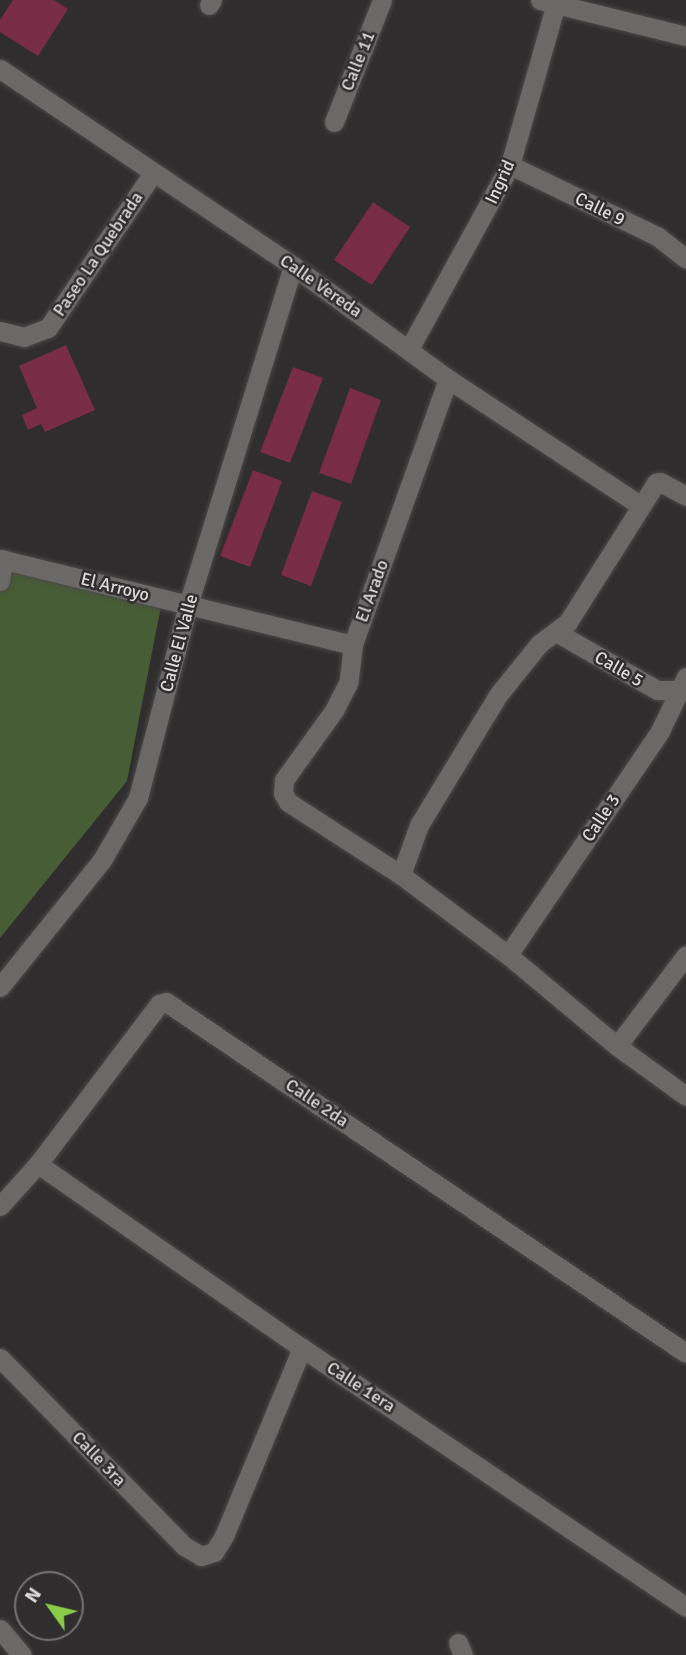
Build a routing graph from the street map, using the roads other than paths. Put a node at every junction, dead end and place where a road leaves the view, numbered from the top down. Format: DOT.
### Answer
graph roads {
  1 [pos="382,0"];
  2 [pos="551,2"];
  3 [pos="686,36"];
  4 [pos="0,69"];
  5 [pos="334,122"];
  6 [pos="510,165"];
  7 [pos="153,173"];
  8 [pos="686,259"];
  9 [pos="293,266"];
  10 [pos="0,331"];
  11 [pos="409,349"];
  12 [pos="448,379"];
  13 [pos="686,496"];
  14 [pos="640,505"];
  15 [pos="2,559"];
  16 [pos="0,581"];
  17 [pos="188,606"];
  18 [pos="556,632"];
  19 [pos="353,645"];
  20 [pos="683,685"];
  21 [pos="401,875"];
  22 [pos="508,955"];
  23 [pos="686,955"];
  24 [pos="6,964"];
  25 [pos="0,987"];
  26 [pos="617,1046"];
  27 [pos="686,1096"];
  28 [pos="38,1164"];
  29 [pos="0,1206"];
  30 [pos="302,1348"];
  31 [pos="686,1353"];
  32 [pos="0,1358"];
  33 [pos="686,1607"];
  34 [pos="0,1629"];
  35 [pos="22,1655"];
  1 -- 5 [label="street, Calle 11"];
  2 -- 3 [label="street"];
  2 -- 6 [label="street, Ingrid"];
  4 -- 7 [label="street, Calle Vereda"];
  6 -- 8 [label="street, Calle 9"];
  6 -- 11 [label="street, Ingrid"];
  7 -- 9 [label="street, Calle Vereda"];
  7 -- 10 [label="street, Paseo La Quebrada"];
  9 -- 11 [label="street, Calle Vereda"];
  9 -- 17 [label="street, Calle El Valle"];
  11 -- 12 [label="street, Calle Vereda"];
  12 -- 14 [label="street, Calle Vereda"];
  12 -- 19 [label="street, El Arado"];
  13 -- 14 [label="street"];
  14 -- 18 [label="street"];
  15 -- 16 [label="street"];
  15 -- 17 [label="street, El Arroyo"];
  17 -- 19 [label="street, El Arroyo"];
  17 -- 24 [label="street, Calle El Valle"];
  18 -- 20 [label="street, Calle 5"];
  18 -- 21 [label="street"];
  19 -- 21 [label="street, El Arado"];
  20 -- 22 [label="street, Calle 3"];
  21 -- 22 [label="street"];
  22 -- 26 [label="street"];
  23 -- 26 [label="street"];
  24 -- 25 [label="street, Calle El Valle"];
  26 -- 27 [label="street"];
  28 -- 29 [label="street, Calle 2da"];
  28 -- 30 [label="street, Calle 1era"];
  28 -- 31 [label="street, Calle 2da"];
  30 -- 32 [label="street, Calle 3ra"];
  30 -- 33 [label="street, Calle 1era"];
  34 -- 35 [label="street"];
}
